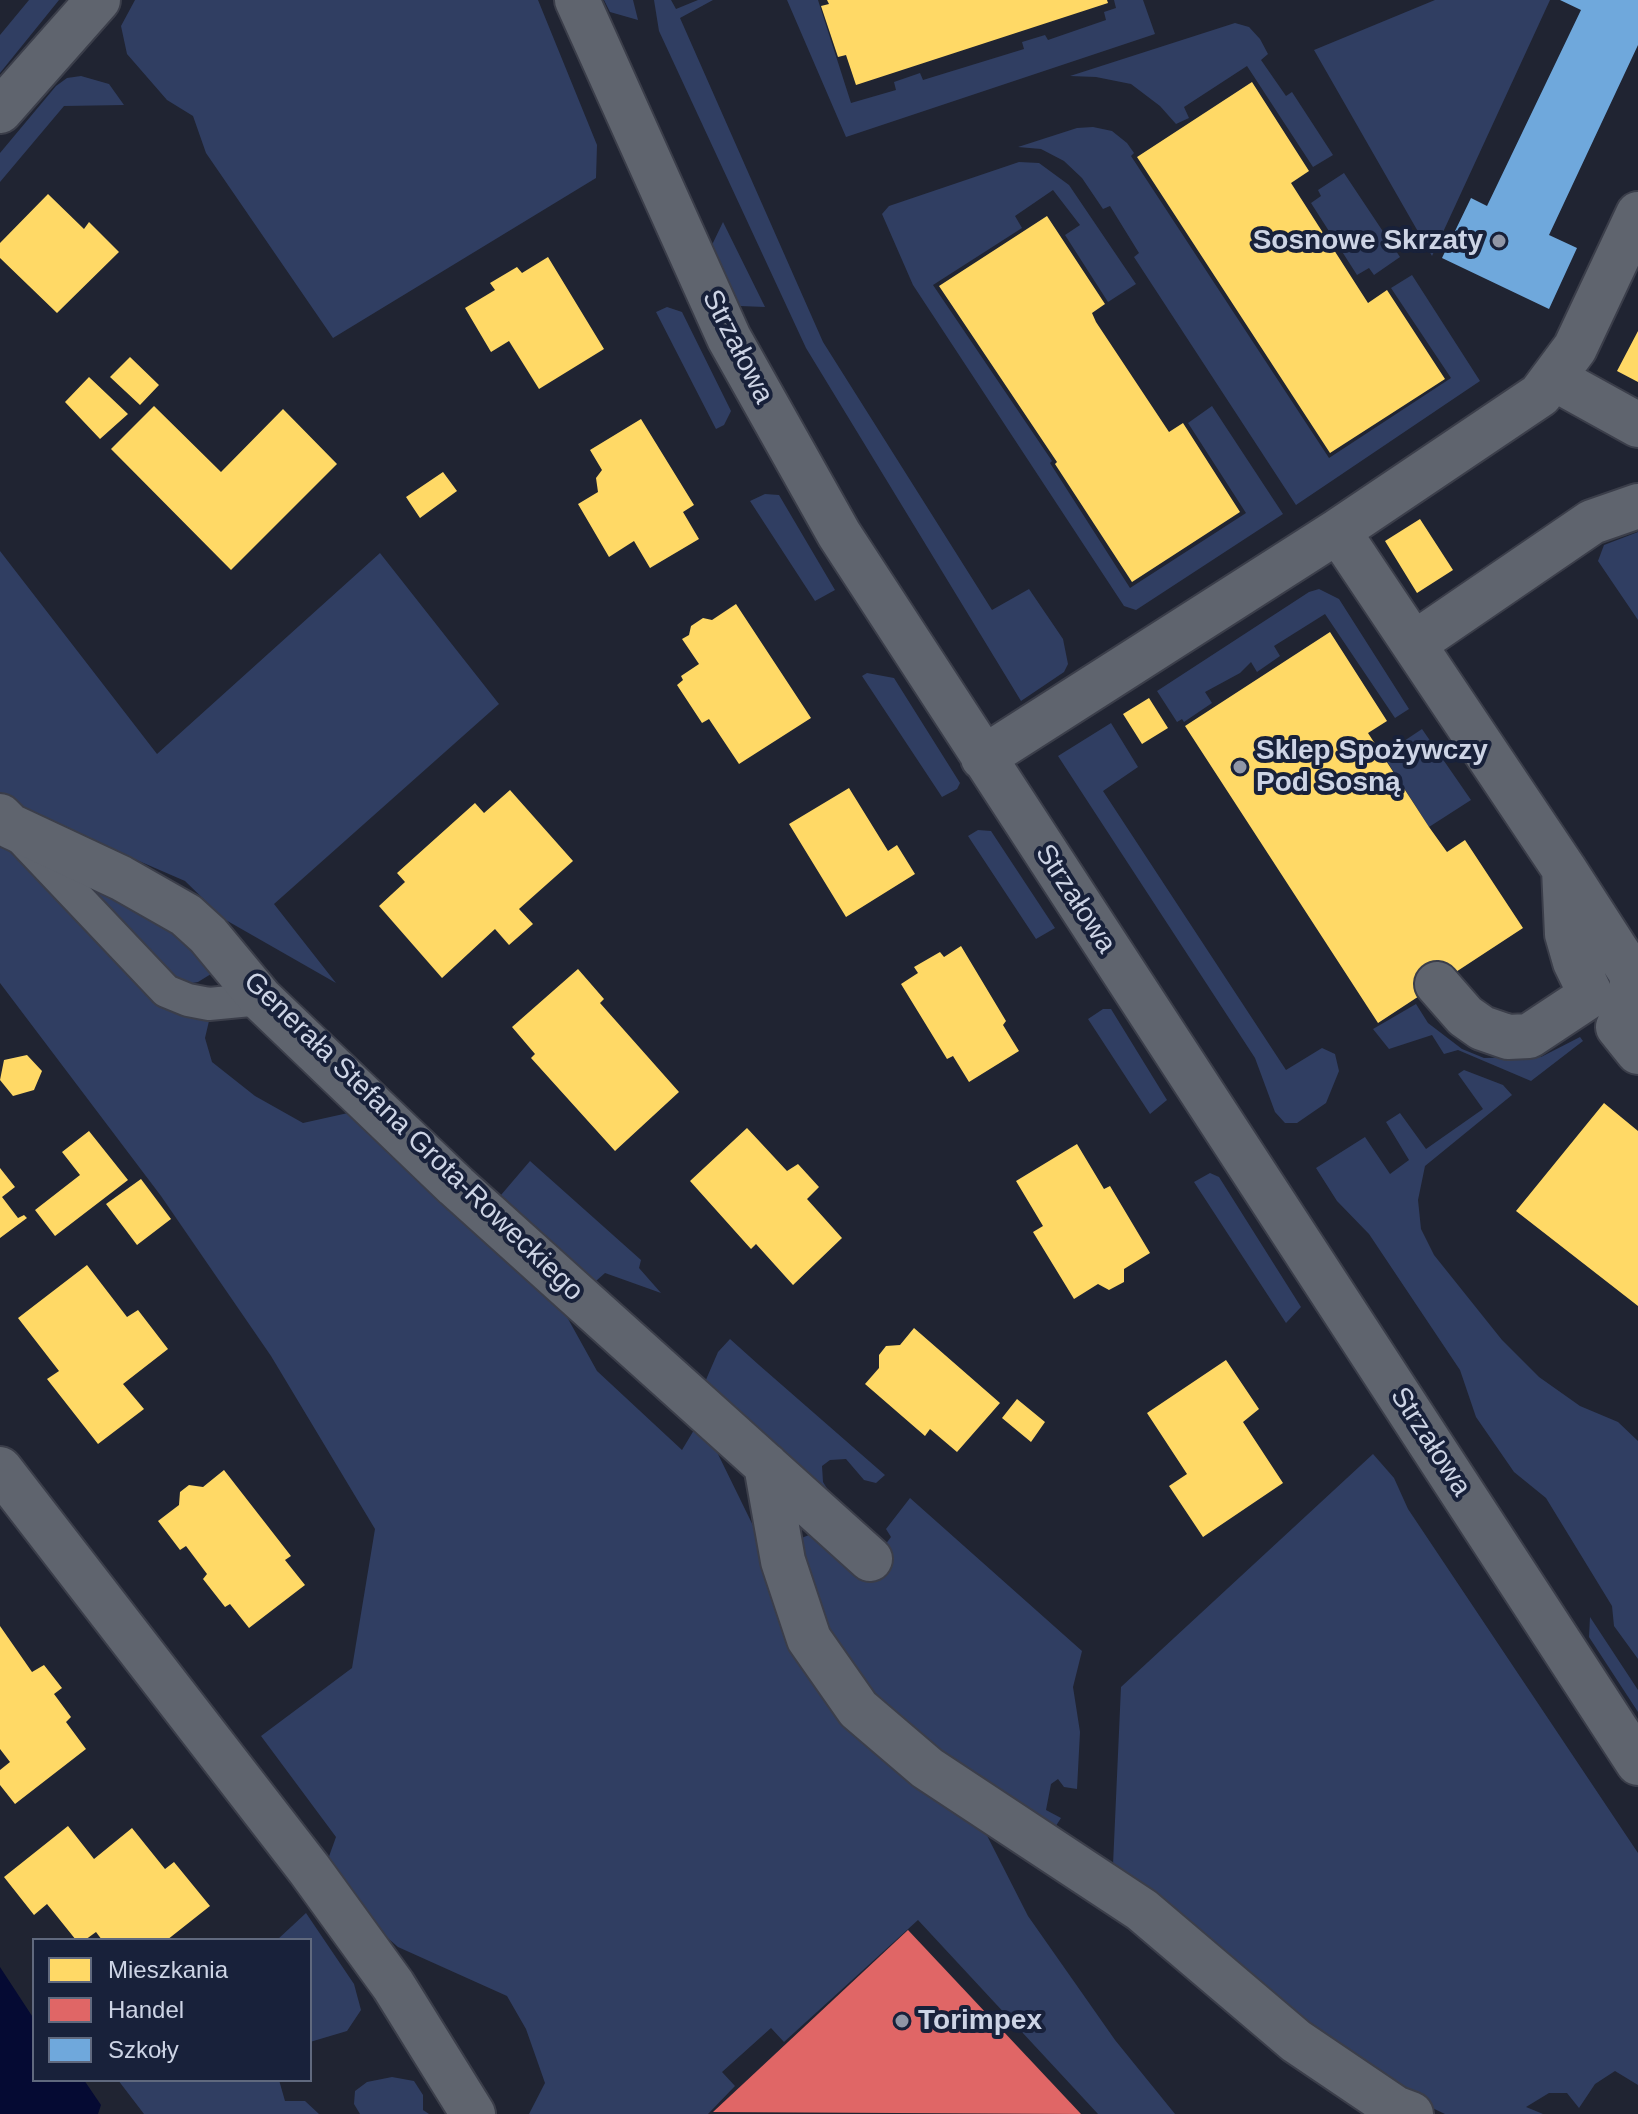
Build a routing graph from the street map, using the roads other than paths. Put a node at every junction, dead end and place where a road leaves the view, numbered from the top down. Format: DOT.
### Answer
graph roads {
  1 [pos="98,0"];
  2 [pos="577,0"];
  3 [pos="0,111"];
  4 [pos="1638,214"];
  5 [pos="1555,379"];
  6 [pos="1638,425"];
  7 [pos="1638,506"];
  8 [pos="1338,531"];
  9 [pos="1415,643"];
  10 [pos="983,758"];
  11 [pos="5,821"];
  12 [pos="1437,984"];
  13 [pos="261,999"];
  14 [pos="1616,1025"];
  15 [pos="766,1465"];
  16 [pos="0,1469"];
  17 [pos="870,1559"];
  18 [pos="1638,1763"];
  19 [pos="473,2114"];
  20 [pos="1411,2114"];
  1 -- 3 [label="street"];
  2 -- 10 [label="street, Strzałowa"];
  4 -- 5 [label="street"];
  5 -- 6 [label="street"];
  5 -- 8 [label="street"];
  7 -- 9 [label="street"];
  8 -- 9 [label="street"];
  8 -- 10 [label="street"];
  9 -- 14 [label="street"];
  10 -- 18 [label="street, Strzałowa"];
  11 -- 13 [label="street, Generała Stefana Grota-Roweckiego"];
  11 -- 13 [label="lane"];
  12 -- 14 [label="street"];
  13 -- 15 [label="street, Generała Stefana Grota-Roweckiego"];
  15 -- 17 [label="street, Generała Stefana Grota-Roweckiego"];
  15 -- 20 [label="street"];
  16 -- 19 [label="street"];
}
